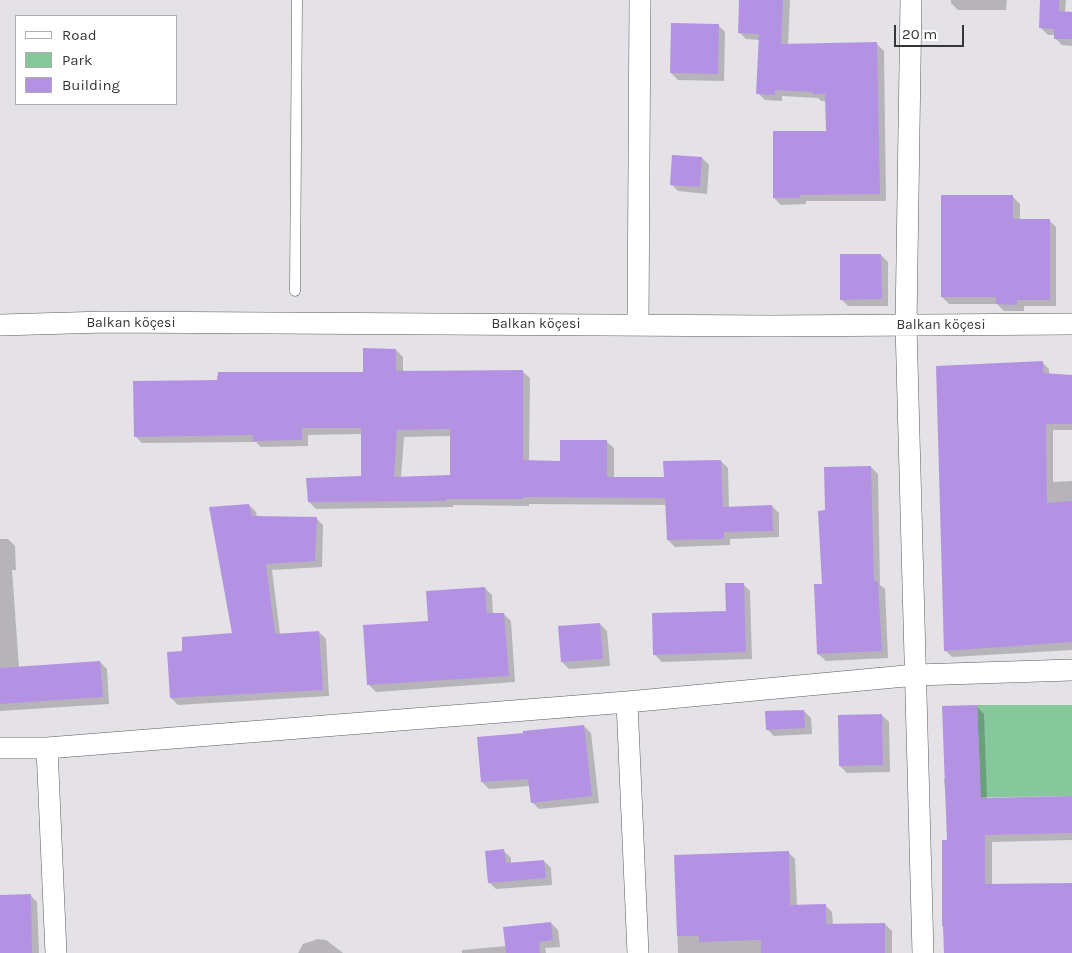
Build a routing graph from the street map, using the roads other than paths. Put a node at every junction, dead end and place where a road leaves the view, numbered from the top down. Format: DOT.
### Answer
graph roads {
  1 [pos="297,0"];
  2 [pos="640,0"];
  3 [pos="911,0"];
  4 [pos="294,291"];
  5 [pos="1072,324"];
  6 [pos="0,325"];
  7 [pos="638,325"];
  8 [pos="906,325"];
  9 [pos="1072,670"];
  10 [pos="916,674"];
  11 [pos="627,702"];
  12 [pos="0,748"];
  13 [pos="47,748"];
  14 [pos="56,953"];
  15 [pos="638,953"];
  16 [pos="923,953"];
  1 -- 4 [label="lane"];
  2 -- 7 [label="street"];
  3 -- 8 [label="street"];
  5 -- 8 [label="street, Balkan köçesi"];
  6 -- 7 [label="street, Balkan köçesi"];
  7 -- 8 [label="street, Balkan köçesi"];
  8 -- 10 [label="street"];
  9 -- 10 [label="street"];
  10 -- 11 [label="street"];
  10 -- 16 [label="street"];
  11 -- 13 [label="street"];
  11 -- 15 [label="street"];
  12 -- 13 [label="street"];
  13 -- 14 [label="street"];
}
